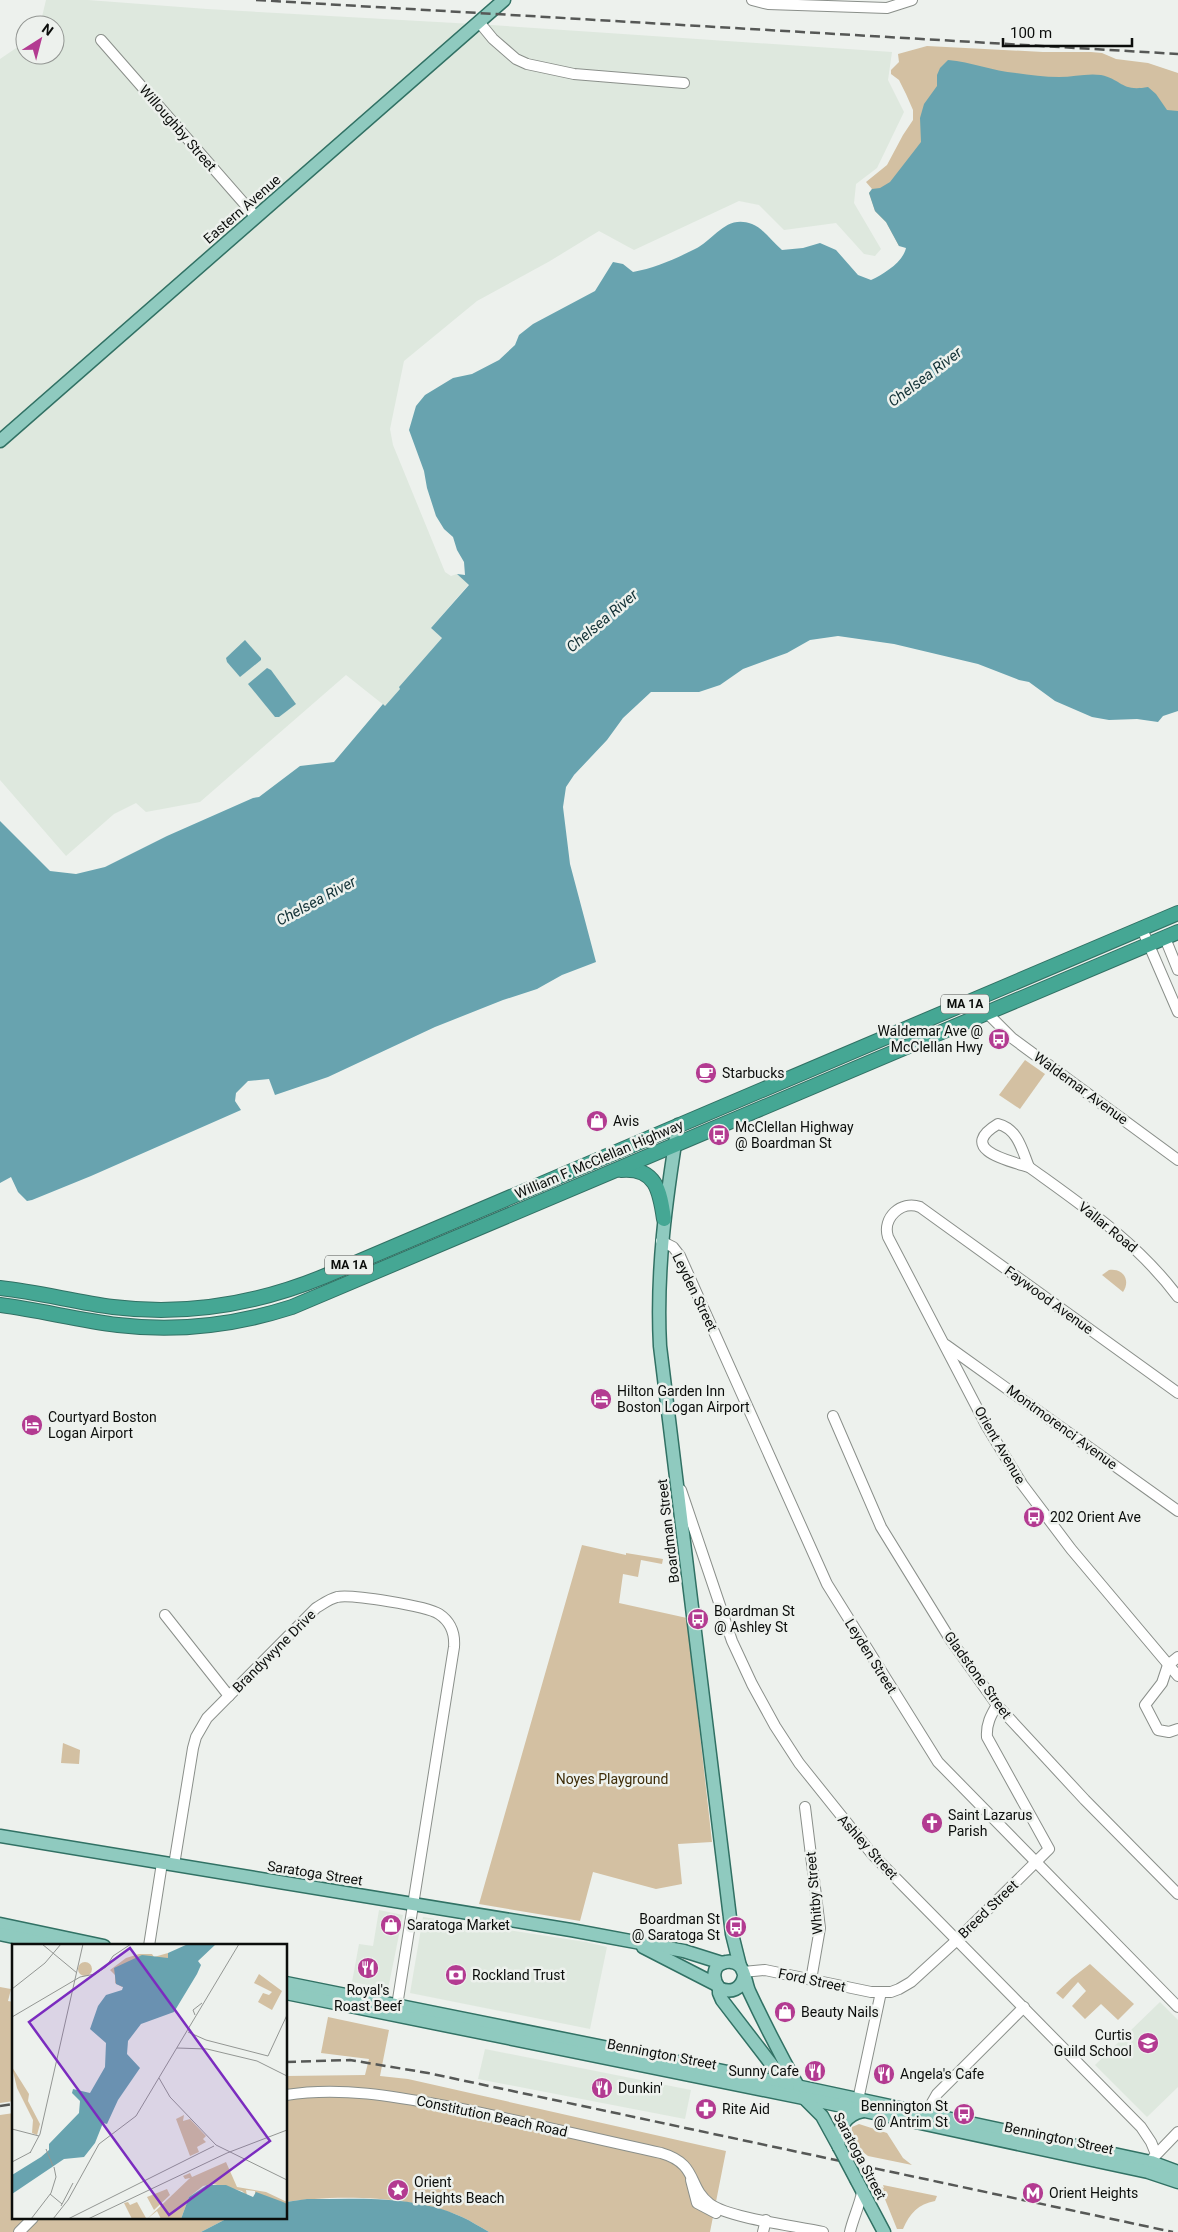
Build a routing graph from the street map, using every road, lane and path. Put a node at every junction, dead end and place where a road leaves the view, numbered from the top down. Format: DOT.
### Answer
graph roads {
  1 [pos="504,0"];
  2 [pos="752,0"];
  3 [pos="912,0"];
  4 [pos="479,22"];
  5 [pos="101,40"];
  6 [pos="684,83"];
  7 [pos="256,217"];
  8 [pos="0,441"];
  9 [pos="1178,913"];
  10 [pos="1142,929"];
  11 [pos="1172,935"];
  12 [pos="1148,945"];
  13 [pos="1178,970"];
  14 [pos="1178,1012"];
  15 [pos="986,1013"];
  16 [pos="678,1125"];
  17 [pos="675,1144"];
  18 [pos="1178,1160"];
  19 [pos="1029,1167"];
  20 [pos="616,1170"];
  21 [pos="920,1207"];
  22 [pos="664,1219"];
  23 [pos="661,1242"];
  24 [pos="0,1288"];
  25 [pos="1178,1297"];
  26 [pos="0,1305"];
  27 [pos="945,1344"];
  28 [pos="1178,1393"];
  29 [pos="834,1416"];
  30 [pos="677,1477"];
  31 [pos="1178,1511"];
  32 [pos="683,1538"];
  33 [pos="699,1540"];
  34 [pos="165,1615"];
  35 [pos="1178,1657"];
  36 [pos="1168,1665"];
  37 [pos="1178,1676"];
  38 [pos="229,1696"];
  39 [pos="997,1705"];
  40 [pos="1178,1729"];
  41 [pos="805,1807"];
  42 [pos="0,1836"];
  43 [pos="1036,1863"];
  44 [pos="168,1864"];
  45 [pos="1178,1894"];
  46 [pos="413,1904"];
  47 [pos="0,1924"];
  48 [pos="0,1934"];
  49 [pos="732,1934"];
  50 [pos="624,1939"];
  51 [pos="957,1940"];
  52 [pos="48,1944"];
  53 [pos="95,1944"];
  54 [pos="149,1944"];
  55 [pos="723,1962"];
  56 [pos="742,1971"];
  57 [pos="811,1980"];
  58 [pos="288,1984"];
  59 [pos="718,1987"];
  60 [pos="881,1992"];
  61 [pos="288,1993"];
  62 [pos="1024,2007"];
  63 [pos="1178,2007"];
  64 [pos="396,2011"];
  65 [pos="549,2042"];
  66 [pos="796,2090"];
  67 [pos="288,2095"];
  68 [pos="860,2105"];
  69 [pos="925,2119"];
  70 [pos="1178,2132"];
  71 [pos="838,2146"];
  72 [pos="1151,2163"];
  73 [pos="1178,2172"];
  74 [pos="1178,2182"];
  75 [pos="859,2186"];
  76 [pos="30,2220"];
  77 [pos="766,2220"];
  78 [pos="19,2232"];
  79 [pos="763,2232"];
  80 [pos="823,2232"];
  81 [pos="850,2232"];
  82 [pos="884,2232"];
  1 -- 4 [label="main road, Eastern Avenue"];
  2 -- 3 [label="street"];
  4 -- 6 [label="street"];
  4 -- 7 [label="main road, Eastern Avenue"];
  5 -- 7 [label="street, Willoughby Street"];
  7 -- 8 [label="main road, Eastern Avenue"];
  9 -- 10 [label="highway, William F. McClellan Highway / MA 1A"];
  10 -- 12 [label="street"];
  10 -- 16 [label="highway, William F. McClellan Highway / MA 1A"];
  11 -- 12 [label="highway, William F. McClellan Highway / MA 1A"];
  11 -- 13 [label="street"];
  12 -- 14 [label="street"];
  12 -- 15 [label="highway, William F. McClellan Highway / MA 1A"];
  15 -- 17 [label="highway, William F. McClellan Highway / MA 1A"];
  15 -- 18 [label="street, Waldemar Avenue"];
  16 -- 17 [label="main road, Boardman Street"];
  16 -- 24 [label="highway, William F. McClellan Highway / MA 1A"];
  17 -- 20 [label="highway, William F. McClellan Highway / MA 1A"];
  17 -- 22 [label="main road, Boardman Street"];
  19 -- 19 [label="street, Vallar Road"];
  19 -- 25 [label="street, Vallar Road"];
  20 -- 22 [label="highway"];
  20 -- 26 [label="highway, William F. McClellan Highway / MA 1A"];
  21 -- 27 [label="street, Orient Avenue"];
  21 -- 28 [label="street, Faywood Avenue"];
  22 -- 23 [label="main road, Boardman Street"];
  23 -- 30 [label="main road, Boardman Street"];
  23 -- 43 [label="street, Leyden Street"];
  27 -- 31 [label="street, Montmorenci Avenue"];
  27 -- 36 [label="street, Orient Avenue"];
  29 -- 39 [label="street, Gladstone Street"];
  30 -- 32 [label="main road, Boardman Street"];
  30 -- 33 [label="street, Ashley Street"];
  32 -- 33 [label="street"];
  32 -- 49 [label="main road, Boardman Street"];
  33 -- 51 [label="street, Ashley Street"];
  34 -- 38 [label="street"];
  35 -- 36 [label="street"];
  36 -- 37 [label="street, Orient Avenue"];
  36 -- 40 [label="street"];
  38 -- 44 [label="street, Brandywyne Drive"];
  38 -- 46 [label="street, Brandywyne Drive"];
  39 -- 43 [label="street, Breed Street"];
  39 -- 45 [label="street, Gladstone Street"];
  41 -- 57 [label="street, Whitby Street"];
  42 -- 44 [label="main road, Saratoga Street"];
  43 -- 51 [label="street, Breed Street"];
  43 -- 63 [label="street, Leyden Street"];
  44 -- 46 [label="main road, Saratoga Street"];
  44 -- 54 [label="street, Brandywyne Drive"];
  46 -- 50 [label="main road, Saratoga Street"];
  46 -- 64 [label="street, Brandywyne Drive"];
  47 -- 53 [label="main road"];
  48 -- 52 [label="main road"];
  49 -- 55 [label="main road, Boardman Street"];
  49 -- 56 [label="main road, Boardman Street"];
  50 -- 55 [label="main road, Saratoga Street"];
  50 -- 59 [label="main road, Saratoga Street"];
  51 -- 60 [label="street, Breed Street"];
  51 -- 62 [label="street, Ashley Street"];
  55 -- 56 [label="main road"];
  55 -- 59 [label="main road"];
  56 -- 57 [label="street, Ford Street"];
  56 -- 59 [label="main road"];
  56 -- 66 [label="main road, Saratoga Street"];
  57 -- 60 [label="street, Ford Street"];
  58 -- 64 [label="main road, Bennington Street"];
  59 -- 66 [label="main road, Saratoga Street"];
  60 -- 68 [label="street"];
  61 -- 64 [label="main road, Bennington Street"];
  62 -- 69 [label="street"];
  62 -- 72 [label="street, Ashley Street"];
  64 -- 65 [label="main road, Bennington Street"];
  65 -- 66 [label="main road, Bennington Street"];
  65 -- 66 [label="main road, Bennington Street"];
  66 -- 68 [label="main road, Bennington Street"];
  66 -- 71 [label="main road, Saratoga Street"];
  67 -- 77 [label="street, Constitution Beach Road"];
  68 -- 69 [label="main road, Bennington Street"];
  68 -- 71 [label="main road"];
  69 -- 72 [label="main road, Bennington Street"];
  70 -- 72 [label="street"];
  71 -- 75 [label="main road, Saratoga Street, bridge"];
  72 -- 73 [label="main road, Bennington Street"];
  72 -- 74 [label="main road, Bennington Street"];
  75 -- 81 [label="street"];
  75 -- 82 [label="main road, Saratoga Street"];
  76 -- 78 [label="street"];
  77 -- 79 [label="street"];
  77 -- 80 [label="street"];
}
